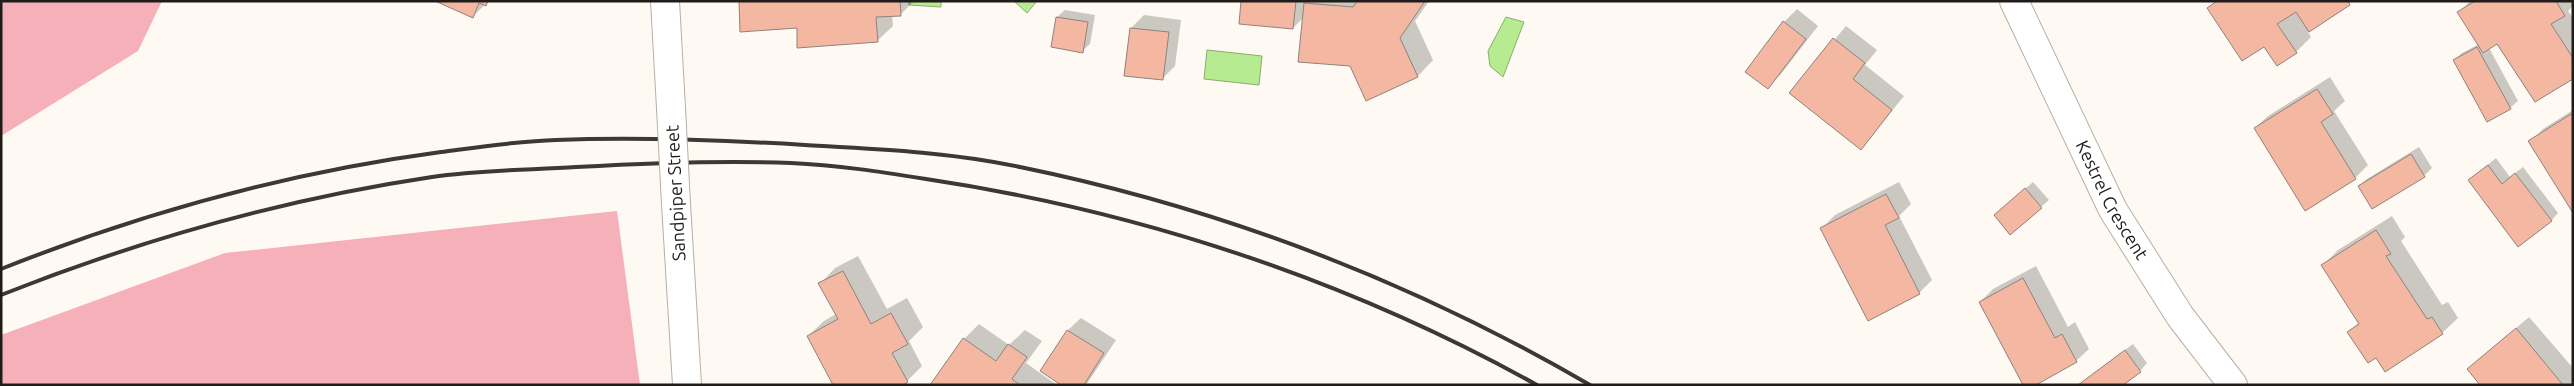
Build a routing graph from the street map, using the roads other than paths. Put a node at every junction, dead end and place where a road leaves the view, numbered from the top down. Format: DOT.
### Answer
graph roads {
  1 [pos="665,1"];
  2 [pos="2014,1"];
  3 [pos="686,385"];
  4 [pos="2233,385"];
  1 -- 3 [label="street, Sandpiper Street, bridge"];
  2 -- 4 [label="street, Kestrel Crescent"];
}
